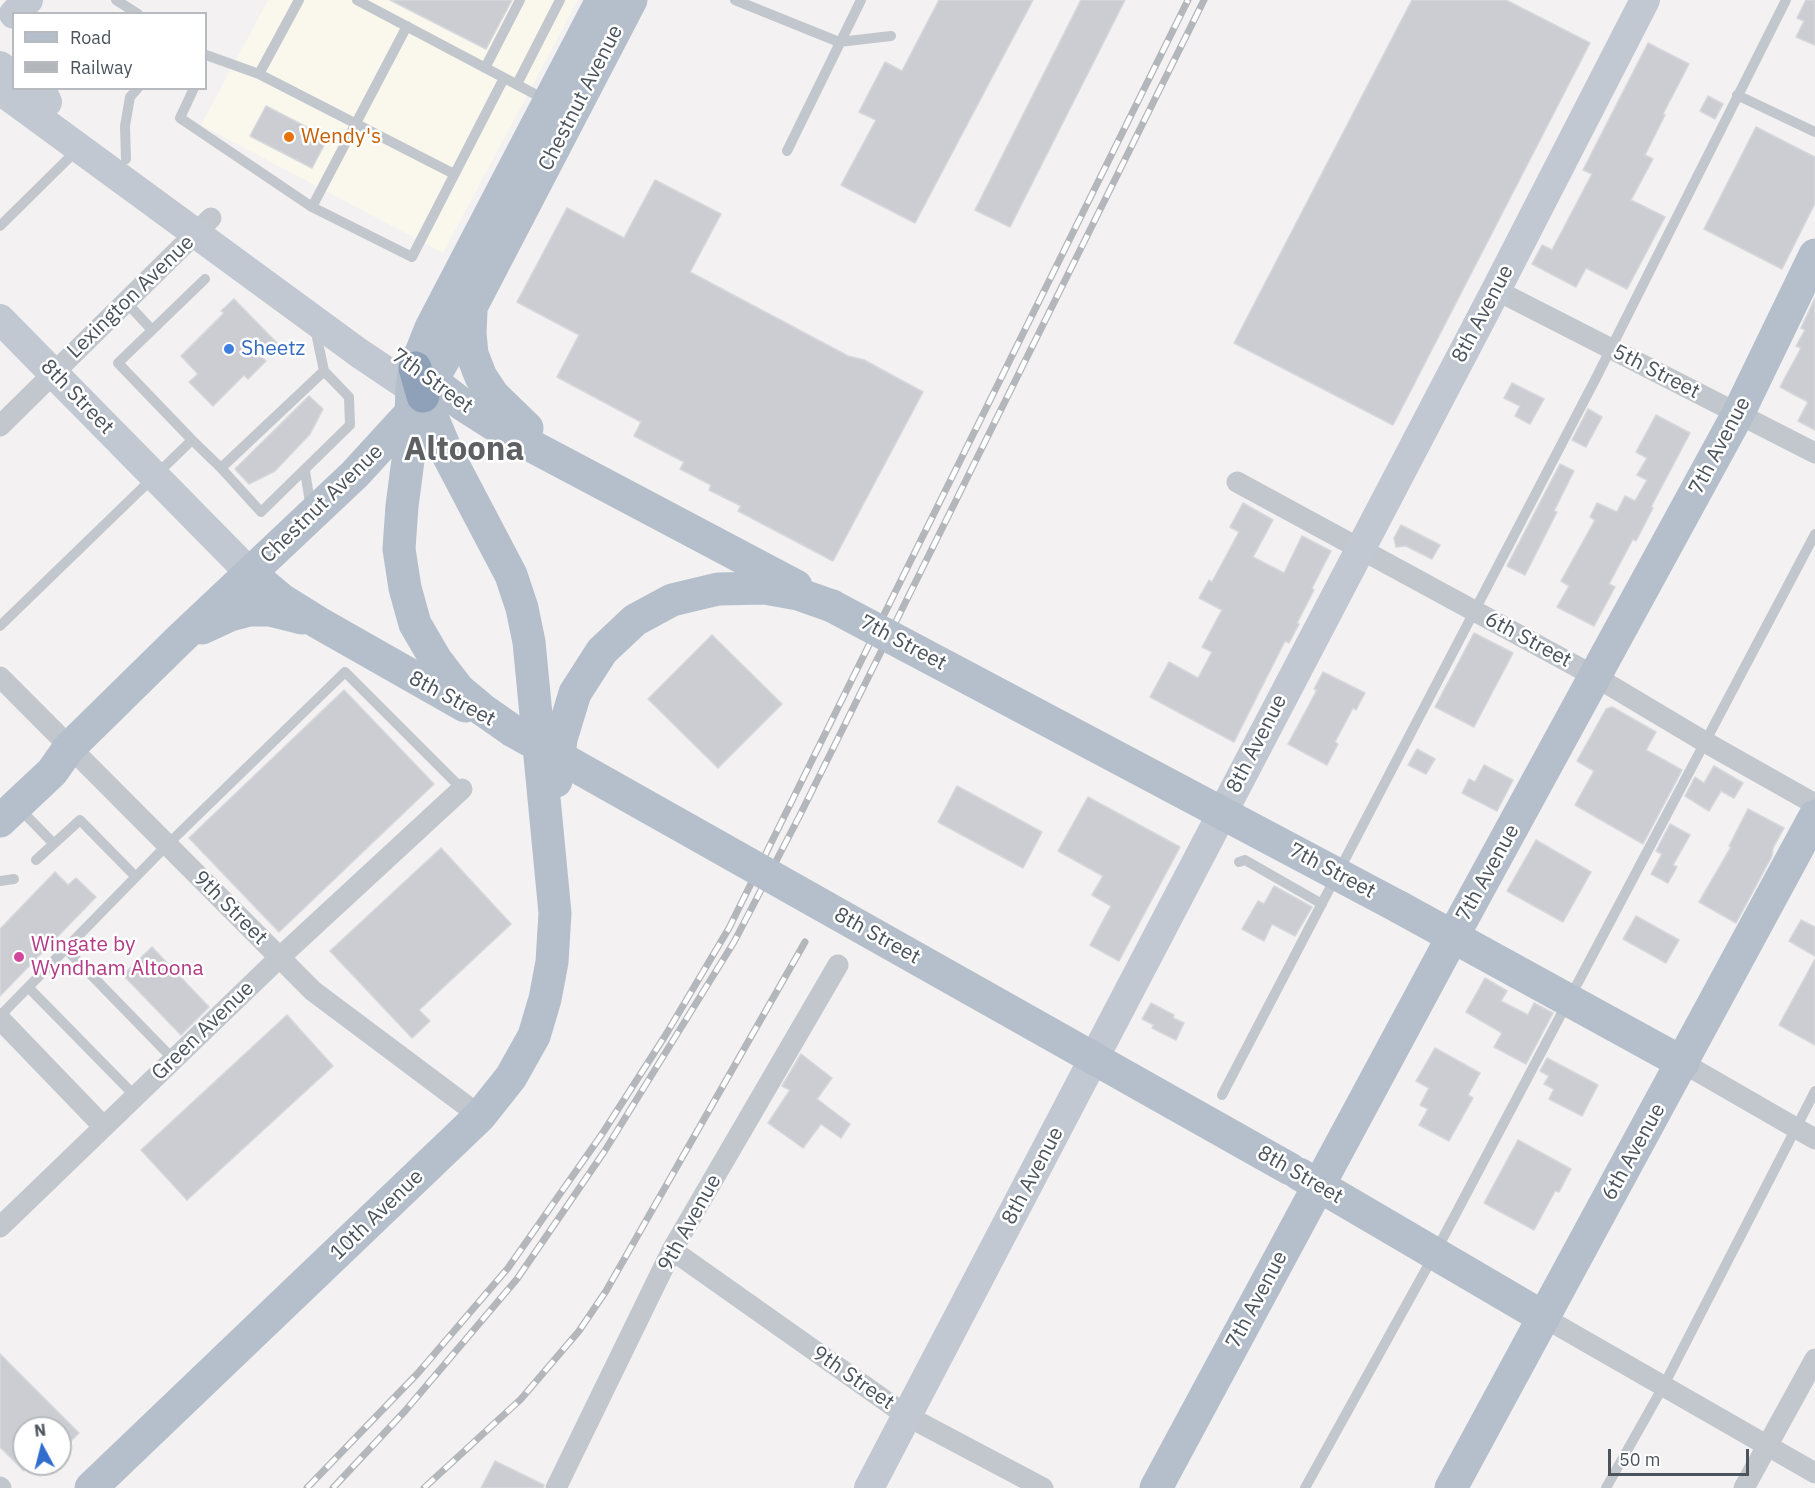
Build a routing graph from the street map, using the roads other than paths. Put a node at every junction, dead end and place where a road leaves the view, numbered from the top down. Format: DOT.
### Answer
graph roads {
  1 [pos="29,0"];
  2 [pos="116,0"];
  3 [pos="299,0"];
  4 [pos="357,0"];
  5 [pos="520,0"];
  6 [pos="560,0"];
  7 [pos="602,0"];
  8 [pos="631,0"];
  9 [pos="735,0"];
  10 [pos="861,0"];
  11 [pos="1645,0"];
  12 [pos="1786,0"];
  13 [pos="16,12"];
  14 [pos="135,12"];
  15 [pos="12,16"];
  16 [pos="407,26"];
  17 [pos="0,27"];
  18 [pos="891,36"];
  19 [pos="839,42"];
  20 [pos="207,59"];
  21 [pos="0,66"];
  22 [pos="484,68"];
  23 [pos="259,74"];
  24 [pos="12,75"];
  25 [pos="504,78"];
  26 [pos="517,84"];
  27 [pos="0,90"];
  28 [pos="136,90"];
  29 [pos="193,90"];
  30 [pos="39,93"];
  31 [pos="1737,95"];
  32 [pos="549,101"];
  33 [pos="355,123"];
  34 [pos="1815,132"];
  35 [pos="79,148"];
  36 [pos="787,151"];
  37 [pos="126,159"];
  38 [pos="454,174"];
  39 [pos="312,207"];
  40 [pos="0,226"];
  41 [pos="203,226"];
  42 [pos="1815,255"];
  43 [pos="205,279"];
  44 [pos="1496,290"];
  45 [pos="126,302"];
  46 [pos="471,307"];
  47 [pos="0,319"];
  48 [pos="313,319"];
  49 [pos="152,330"];
  50 [pos="1611,349"];
  51 [pos="324,371"];
  52 [pos="54,373"];
  53 [pos="418,390"];
  54 [pos="1738,414"];
  55 [pos="0,426"];
  56 [pos="192,440"];
  57 [pos="1815,453"];
  58 [pos="220,468"];
  59 [pos="305,471"];
  60 [pos="154,478"];
  61 [pos="596,479"];
  62 [pos="1237,482"];
  63 [pos="312,515"];
  64 [pos="1815,534"];
  65 [pos="1360,548"];
  66 [pos="250,573"];
  67 [pos="832,606"];
  68 [pos="1476,612"];
  69 [pos="319,623"];
  70 [pos="0,626"];
  71 [pos="179,640"];
  72 [pos="0,677"];
  73 [pos="1596,677"];
  74 [pos="513,731"];
  75 [pos="1705,742"];
  76 [pos="69,748"];
  77 [pos="462,789"];
  78 [pos="1815,804"];
  79 [pos="8,813"];
  80 [pos="1815,816"];
  81 [pos="53,843"];
  82 [pos="166,846"];
  83 [pos="36,860"];
  84 [pos="1239,862"];
  85 [pos="136,877"];
  86 [pos="14,879"];
  87 [pos="0,881"];
  88 [pos="553,883"];
  89 [pos="1323,904"];
  90 [pos="1453,936"];
  91 [pos="66,949"];
  92 [pos="279,958"];
  93 [pos="838,965"];
  94 [pos="28,987"];
  95 [pos="1569,999"];
  96 [pos="0,1018"];
  97 [pos="173,1059"];
  98 [pos="1683,1063"];
  99 [pos="1815,1091"];
  100 [pos="1222,1095"];
  101 [pos="135,1096"];
  102 [pos="480,1116"];
  103 [pos="103,1126"];
  104 [pos="1796,1128"];
  105 [pos="1815,1139"];
  106 [pos="1318,1186"];
  107 [pos="0,1227"];
  108 [pos="672,1250"];
  109 [pos="1435,1253"];
  110 [pos="1544,1317"];
  111 [pos="1815,1359"];
  112 [pos="1664,1384"];
  113 [pos="907,1416"];
  114 [pos="1768,1446"];
  115 [pos="1815,1473"];
  116 [pos="91,1488"];
  117 [pos="556,1488"];
  118 [pos="869,1488"];
  119 [pos="1043,1488"];
  120 [pos="1156,1488"];
  121 [pos="1305,1488"];
  122 [pos="1451,1488"];
  123 [pos="1606,1488"];
  124 [pos="1744,1488"];
  1 -- 13 [label="street"];
  2 -- 14 [label="lane"];
  3 -- 23 [label="lane"];
  4 -- 16 [label="lane"];
  5 -- 22 [label="lane"];
  6 -- 26 [label="lane"];
  7 -- 32 [label="main road, Chestnut Avenue"];
  8 -- 46 [label="main road, Chestnut Avenue"];
  9 -- 19 [label="lane"];
  10 -- 19 [label="lane"];
  11 -- 44 [label="street, 8th Avenue"];
  12 -- 31 [label="lane"];
  15 -- 17 [label="street"];
  16 -- 22 [label="lane"];
  16 -- 33 [label="lane"];
  18 -- 19 [label="lane"];
  19 -- 36 [label="lane"];
  20 -- 23 [label="lane"];
  21 -- 24 [label="street"];
  22 -- 25 [label="lane"];
  23 -- 33 [label="lane"];
  25 -- 26 [label="lane"];
  25 -- 38 [label="lane"];
  26 -- 32 [label="lane"];
  27 -- 35 [label="street, 7th Street"];
  28 -- 37 [label="lane"];
  29 -- 39 [label="lane"];
  30 -- 37 [label="street, 7th Street"];
  31 -- 34 [label="lane"];
  31 -- 50 [label="lane"];
  32 -- 53 [label="main road, Chestnut Avenue"];
  33 -- 38 [label="lane"];
  33 -- 39 [label="lane"];
  35 -- 40 [label="lane"];
  35 -- 41 [label="street, 7th Street"];
  37 -- 41 [label="street, 7th Street"];
  38 -- 39 [label="lane"];
  41 -- 45 [label="street, Lexington Avenue"];
  41 -- 48 [label="street, 7th Street"];
  41 -- 53 [label="street, 7th Street"];
  42 -- 54 [label="main road, 7th Avenue"];
  43 -- 49 [label="lane"];
  44 -- 50 [label="street, 5th Street"];
  44 -- 65 [label="street, 8th Avenue"];
  45 -- 49 [label="lane"];
  45 -- 52 [label="street, Lexington Avenue"];
  46 -- 53 [label="main road, Chestnut Avenue"];
  46 -- 61 [label="main road"];
  47 -- 52 [label="street, 8th Street"];
  48 -- 51 [label="lane"];
  48 -- 53 [label="street, 7th Street"];
  49 -- 56 [label="lane"];
  50 -- 54 [label="street, 5th Street"];
  50 -- 68 [label="lane"];
  51 -- 58 [label="lane"];
  51 -- 59 [label="lane"];
  52 -- 55 [label="street, Lexington Avenue"];
  52 -- 60 [label="street, 8th Street"];
  53 -- 61 [label="main road, 7th Street"];
  53 -- 63 [label="main road, Chestnut Avenue"];
  53 -- 74 [label="main road"];
  53 -- 88 [label="main road"];
  54 -- 57 [label="street, 5th Street"];
  54 -- 73 [label="main road, 7th Avenue"];
  56 -- 58 [label="lane"];
  56 -- 60 [label="lane"];
  58 -- 59 [label="lane"];
  59 -- 63 [label="lane"];
  60 -- 66 [label="street, 8th Street"];
  60 -- 70 [label="lane"];
  61 -- 67 [label="main road, 7th Street"];
  62 -- 65 [label="street, 6th Street"];
  63 -- 66 [label="main road, Chestnut Avenue"];
  64 -- 75 [label="lane"];
  65 -- 68 [label="street, 6th Street"];
  65 -- 113 [label="street, 8th Avenue"];
  66 -- 69 [label="main road, 8th Street"];
  66 -- 71 [label="main road, Chestnut Avenue"];
  67 -- 88 [label="main road"];
  67 -- 90 [label="main road, 7th Street, bridge"];
  68 -- 73 [label="street, 6th Street"];
  68 -- 89 [label="lane"];
  69 -- 71 [label="main road"];
  69 -- 74 [label="main road, 8th Street"];
  71 -- 76 [label="main road, Chestnut Avenue"];
  72 -- 76 [label="street, 9th Street"];
  73 -- 75 [label="street, 6th Street"];
  73 -- 90 [label="main road, 7th Avenue"];
  74 -- 106 [label="main road, 8th Street, bridge"];
  75 -- 78 [label="street, 6th Street"];
  75 -- 95 [label="lane"];
  76 -- 79 [label="main road, Chestnut Avenue"];
  76 -- 82 [label="street, 9th Street"];
  77 -- 82 [label="lane"];
  77 -- 92 [label="street, Green Avenue"];
  79 -- 81 [label="lane"];
  80 -- 98 [label="main road, 6th Avenue"];
  81 -- 83 [label="lane"];
  81 -- 85 [label="lane"];
  82 -- 85 [label="lane"];
  82 -- 92 [label="street, 9th Street"];
  84 -- 89 [label="lane"];
  85 -- 91 [label="lane"];
  86 -- 87 [label="lane"];
  88 -- 102 [label="main road, 10th Avenue"];
  89 -- 100 [label="lane"];
  90 -- 95 [label="main road, 7th Street"];
  90 -- 106 [label="main road, 7th Avenue"];
  91 -- 94 [label="lane"];
  91 -- 97 [label="lane"];
  92 -- 97 [label="street, Green Avenue"];
  92 -- 102 [label="street, 9th Street"];
  93 -- 108 [label="street, 9th Avenue"];
  94 -- 96 [label="lane"];
  94 -- 101 [label="lane"];
  95 -- 98 [label="main road, 7th Street"];
  95 -- 109 [label="lane"];
  96 -- 103 [label="street"];
  97 -- 101 [label="street, Green Avenue"];
  98 -- 104 [label="street, 7th Street"];
  98 -- 110 [label="main road, 6th Avenue"];
  99 -- 104 [label="lane"];
  101 -- 103 [label="street, Green Avenue"];
  102 -- 116 [label="main road, 10th Avenue"];
  103 -- 107 [label="street, Green Avenue"];
  104 -- 105 [label="street, 7th Street"];
  104 -- 112 [label="lane"];
  106 -- 109 [label="main road, 8th Street"];
  106 -- 120 [label="main road, 7th Avenue"];
  108 -- 113 [label="street, 9th Street"];
  108 -- 117 [label="street, 9th Avenue"];
  109 -- 110 [label="main road, 8th Street"];
  109 -- 121 [label="lane"];
  110 -- 112 [label="street, 8th Street"];
  110 -- 122 [label="main road, 6th Avenue"];
  111 -- 114 [label="street"];
  112 -- 114 [label="street, 8th Street"];
  112 -- 123 [label="lane"];
  113 -- 118 [label="street, 8th Avenue"];
  113 -- 119 [label="street, 9th Street"];
  114 -- 115 [label="street, 8th Street"];
  114 -- 124 [label="street"];
}
